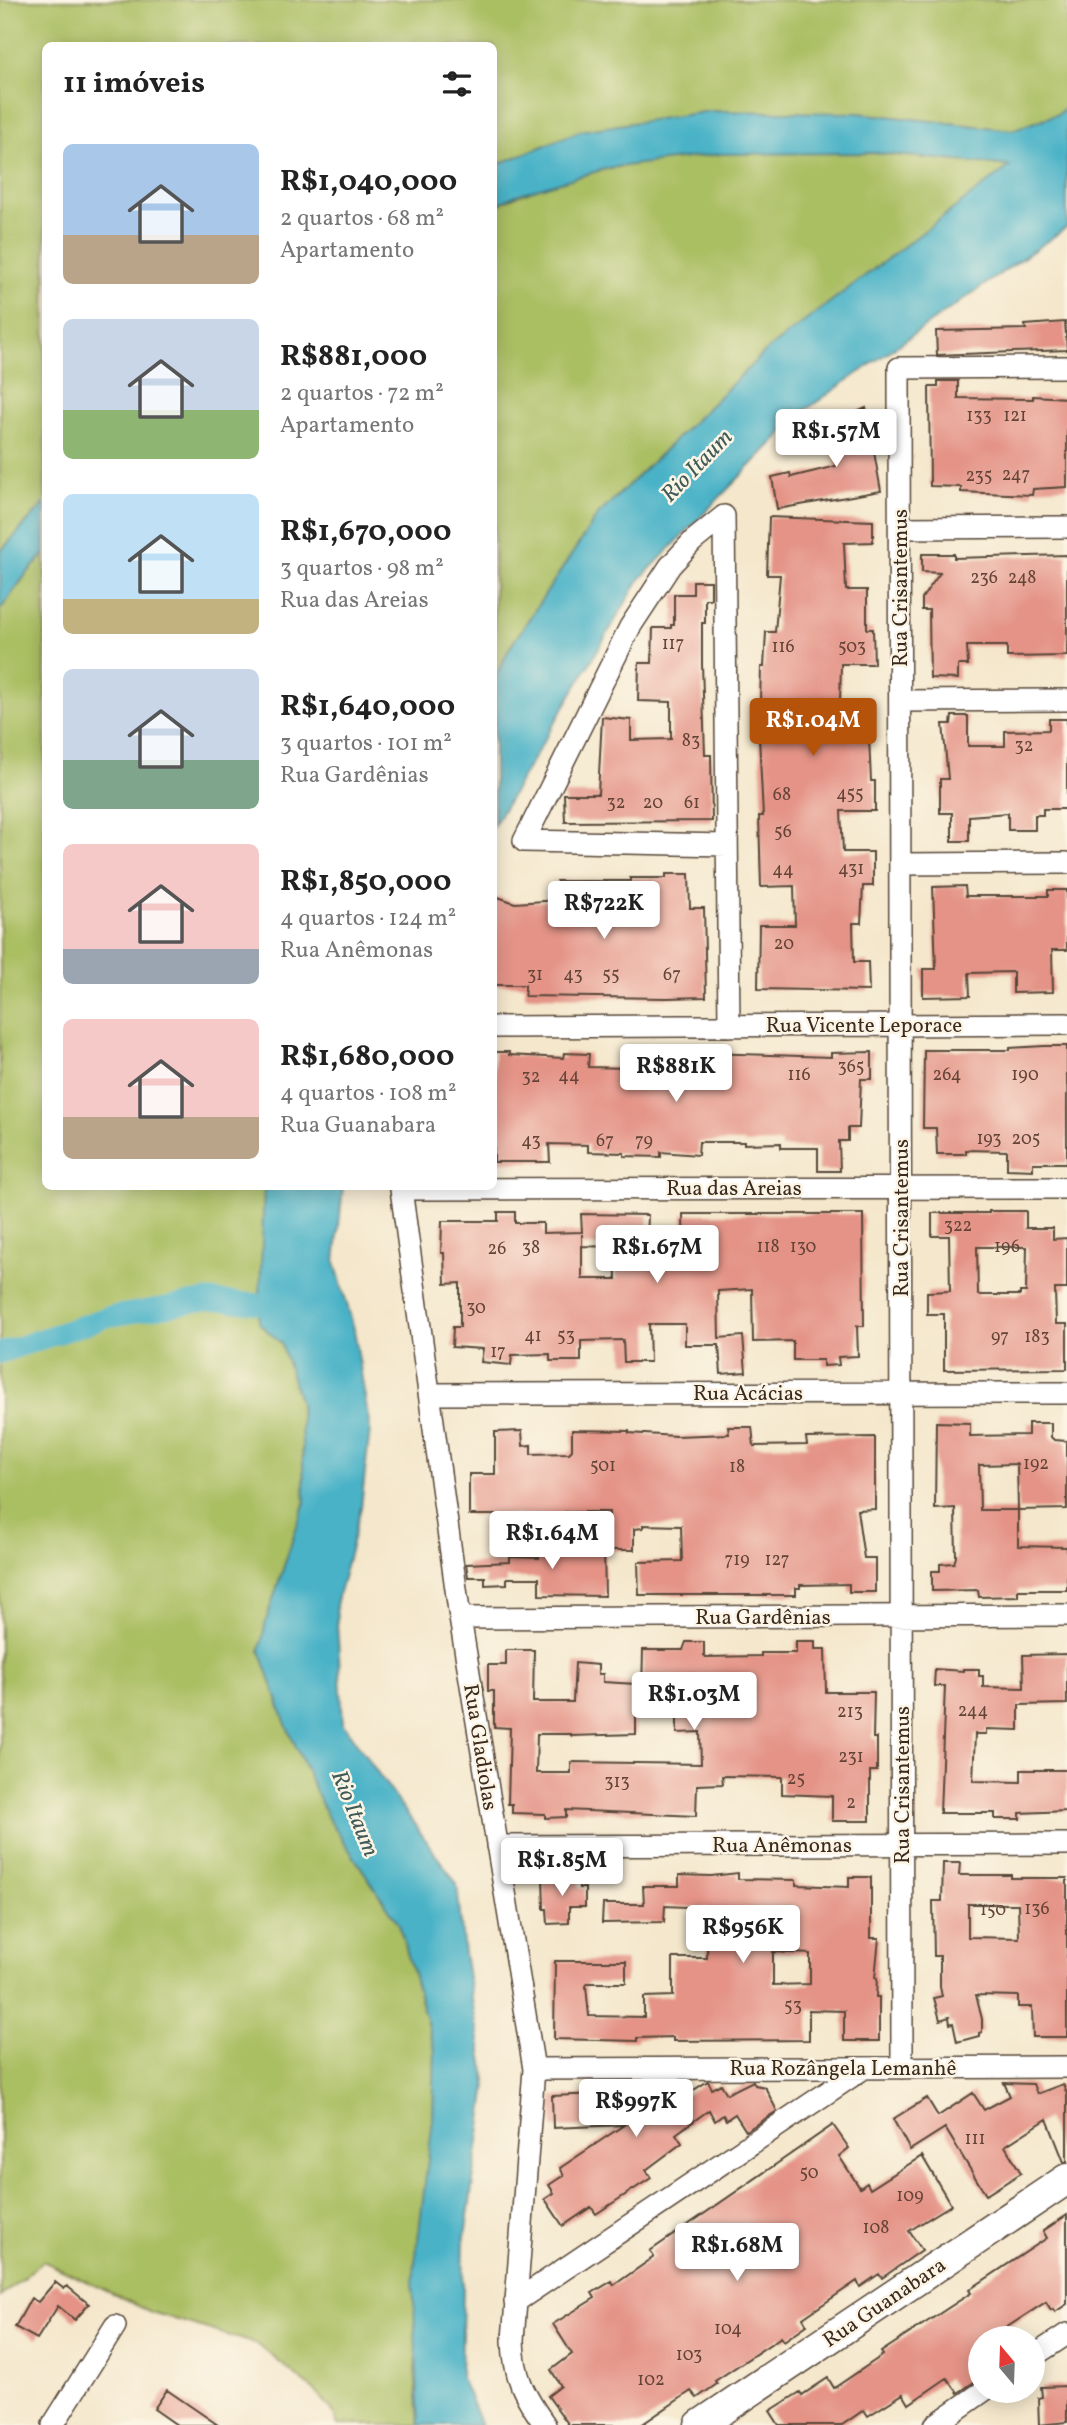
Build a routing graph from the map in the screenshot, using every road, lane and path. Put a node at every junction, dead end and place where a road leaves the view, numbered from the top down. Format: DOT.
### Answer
graph roads {
  1 [pos="1067,367"];
  2 [pos="1067,527"];
  3 [pos="900,528"];
  4 [pos="1067,700"];
  5 [pos="900,701"];
  6 [pos="727,845"];
  7 [pos="1067,863"];
  8 [pos="900,864"];
  9 [pos="1067,1024"];
  10 [pos="901,1025"];
  11 [pos="729,1026"];
  12 [pos="497,1027"];
  13 [pos="901,1188"];
  14 [pos="1067,1188"];
  15 [pos="497,1189"];
  16 [pos="401,1190"];
  17 [pos="901,1393"];
  18 [pos="1067,1393"];
  19 [pos="429,1394"];
  20 [pos="1067,1615"];
  21 [pos="901,1616"];
  22 [pos="460,1618"];
  23 [pos="1067,1844"];
  24 [pos="902,1845"];
  25 [pos="497,1846"];
  26 [pos="1067,2067"];
  27 [pos="864,2068"];
  28 [pos="902,2068"];
  29 [pos="534,2069"];
  30 [pos="1067,2179"];
  31 [pos="515,2302"];
  32 [pos="114,2326"];
  33 [pos="1067,2334"];
  34 [pos="1045,2348"];
  35 [pos="968,2402"];
  36 [pos="53,2425"];
  37 [pos="545,2425"];
  38 [pos="700,2425"];
  39 [pos="935,2425"];
  1 -- 3 [label="street, Rua Crisantemus"];
  2 -- 3 [label="street"];
  3 -- 5 [label="street, Rua Crisantemus"];
  4 -- 5 [label="street"];
  5 -- 8 [label="street, Rua Crisantemus"];
  6 -- 6 [label="street"];
  6 -- 11 [label="street"];
  7 -- 8 [label="street"];
  8 -- 10 [label="street, Rua Crisantemus"];
  9 -- 10 [label="street, Rua Vicente Leporace"];
  10 -- 11 [label="street, Rua Vicente Leporace"];
  10 -- 13 [label="street, Rua Crisantemus"];
  11 -- 12 [label="street, Rua Vicente Leporace"];
  13 -- 14 [label="street, Rua das Areias"];
  13 -- 15 [label="street, Rua das Areias"];
  13 -- 17 [label="street, Rua Crisantemus"];
  16 -- 19 [label="street, Rua Gladiolas"];
  17 -- 18 [label="street, Rua Acácias"];
  17 -- 19 [label="street, Rua Acácias"];
  17 -- 21 [label="street, Rua Crisantemus"];
  19 -- 22 [label="street, Rua Gladiolas"];
  20 -- 21 [label="street, Rua Gardênias"];
  21 -- 22 [label="street, Rua Gardênias"];
  21 -- 24 [label="street, Rua Crisantemus"];
  22 -- 25 [label="street, Rua Gladiolas"];
  23 -- 24 [label="street, Rua Anêmonas"];
  24 -- 25 [label="street, Rua Anêmonas"];
  24 -- 28 [label="street, Rua Crisantemus"];
  25 -- 29 [label="street, Rua Gladiolas"];
  26 -- 28 [label="street, Rua Rozângela Lemanhê"];
  27 -- 28 [label="street, Rua Rozângela Lemanhê"];
  27 -- 29 [label="street, Rua Rozângela Lemanhê"];
  27 -- 31 [label="street"];
  29 -- 31 [label="street, Rua Gladiolas"];
  30 -- 38 [label="main road, Rua Guanabara"];
  31 -- 37 [label="street, Rua Gladiolas"];
  32 -- 36 [label="street"];
  33 -- 34 [label="street"];
  35 -- 39 [label="street"];
}
